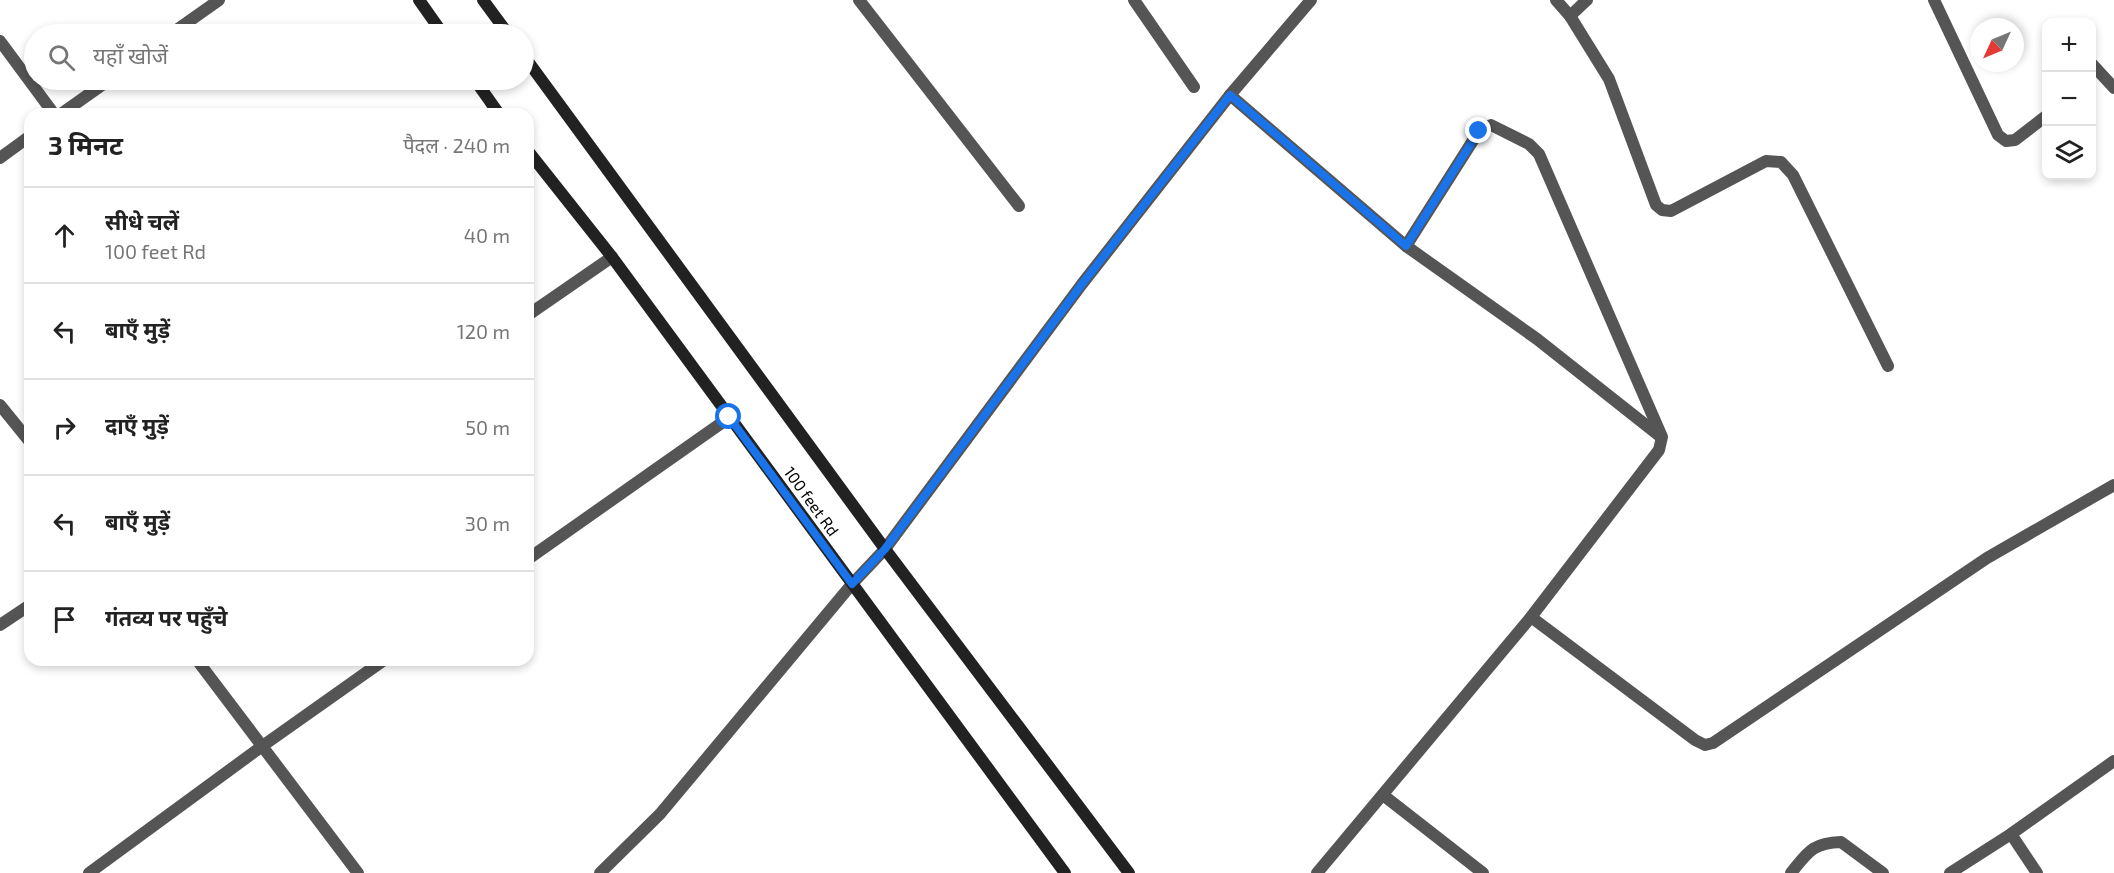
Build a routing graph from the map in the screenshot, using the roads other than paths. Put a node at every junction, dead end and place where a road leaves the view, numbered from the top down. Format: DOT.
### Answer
graph roads {
  1 [pos="219,0"];
  2 [pos="419,0"];
  3 [pos="483,0"];
  4 [pos="859,0"];
  5 [pos="1134,0"];
  6 [pos="1311,0"];
  7 [pos="1556,0"];
  8 [pos="1587,0"];
  9 [pos="1934,0"];
  10 [pos="1570,16"];
  11 [pos="185,24"];
  12 [pos="436,24"];
  13 [pos="501,24"];
  14 [pos="0,41"];
  15 [pos="534,70"];
  16 [pos="24,73"];
  17 [pos="2096,78"];
  18 [pos="1194,87"];
  19 [pos="2114,88"];
  20 [pos="36,90"];
  21 [pos="95,90"];
  22 [pos="482,90"];
  23 [pos="1230,95"];
  24 [pos="50,108"];
  25 [pos="69,108"];
  26 [pos="495,108"];
  27 [pos="2042,119"];
  28 [pos="24,140"];
  29 [pos="0,158"];
  30 [pos="534,159"];
  31 [pos="1019,206"];
  32 [pos="1406,246"];
  33 [pos="612,257"];
  34 [pos="534,311"];
  35 [pos="1888,366"];
  36 [pos="0,405"];
  37 [pos="729,417"];
  38 [pos="24,435"];
  39 [pos="1662,437"];
  40 [pos="2114,485"];
  41 [pos="885,549"];
  42 [pos="534,555"];
  43 [pos="852,584"];
  44 [pos="24,609"];
  45 [pos="1531,617"];
  46 [pos="0,625"];
  47 [pos="201,666"];
  48 [pos="376,666"];
  49 [pos="261,747"];
  50 [pos="2114,762"];
  51 [pos="1383,795"];
  52 [pos="2011,834"];
  53 [pos="89,873"];
  54 [pos="358,873"];
  55 [pos="600,873"];
  56 [pos="1065,873"];
  57 [pos="1130,873"];
  58 [pos="1317,873"];
  59 [pos="1483,873"];
  60 [pos="1791,873"];
  61 [pos="1882,873"];
  62 [pos="1950,873"];
  63 [pos="2037,873"];
  1 -- 11 [label="street"];
  2 -- 12 [label="main road"];
  3 -- 13 [label="main road"];
  4 -- 31 [label="street"];
  5 -- 18 [label="street"];
  6 -- 23 [label="street"];
  7 -- 10 [label="street"];
  8 -- 10 [label="street"];
  9 -- 27 [label="street"];
  10 -- 35 [label="street"];
  14 -- 16 [label="street"];
  15 -- 41 [label="main road"];
  17 -- 19 [label="street"];
  20 -- 24 [label="street"];
  21 -- 25 [label="street"];
  22 -- 26 [label="main road"];
  23 -- 32 [label="street"];
  23 -- 41 [label="street"];
  28 -- 29 [label="street"];
  30 -- 33 [label="main road, 100 feet Rd"];
  32 -- 39 [label="street"];
  32 -- 39 [label="street"];
  33 -- 34 [label="street"];
  33 -- 37 [label="main road, 100 feet Rd"];
  36 -- 38 [label="street"];
  37 -- 42 [label="street"];
  37 -- 43 [label="main road, 100 feet Rd"];
  39 -- 45 [label="street"];
  40 -- 45 [label="street"];
  41 -- 43 [label="street"];
  41 -- 57 [label="main road"];
  43 -- 55 [label="street"];
  43 -- 56 [label="main road, 100 feet Rd"];
  44 -- 46 [label="street"];
  45 -- 51 [label="street"];
  47 -- 49 [label="street"];
  48 -- 49 [label="street"];
  49 -- 53 [label="street"];
  49 -- 54 [label="street"];
  50 -- 52 [label="street"];
  51 -- 58 [label="street"];
  51 -- 59 [label="street"];
  52 -- 62 [label="street"];
  52 -- 63 [label="street"];
  60 -- 61 [label="street"];
}
